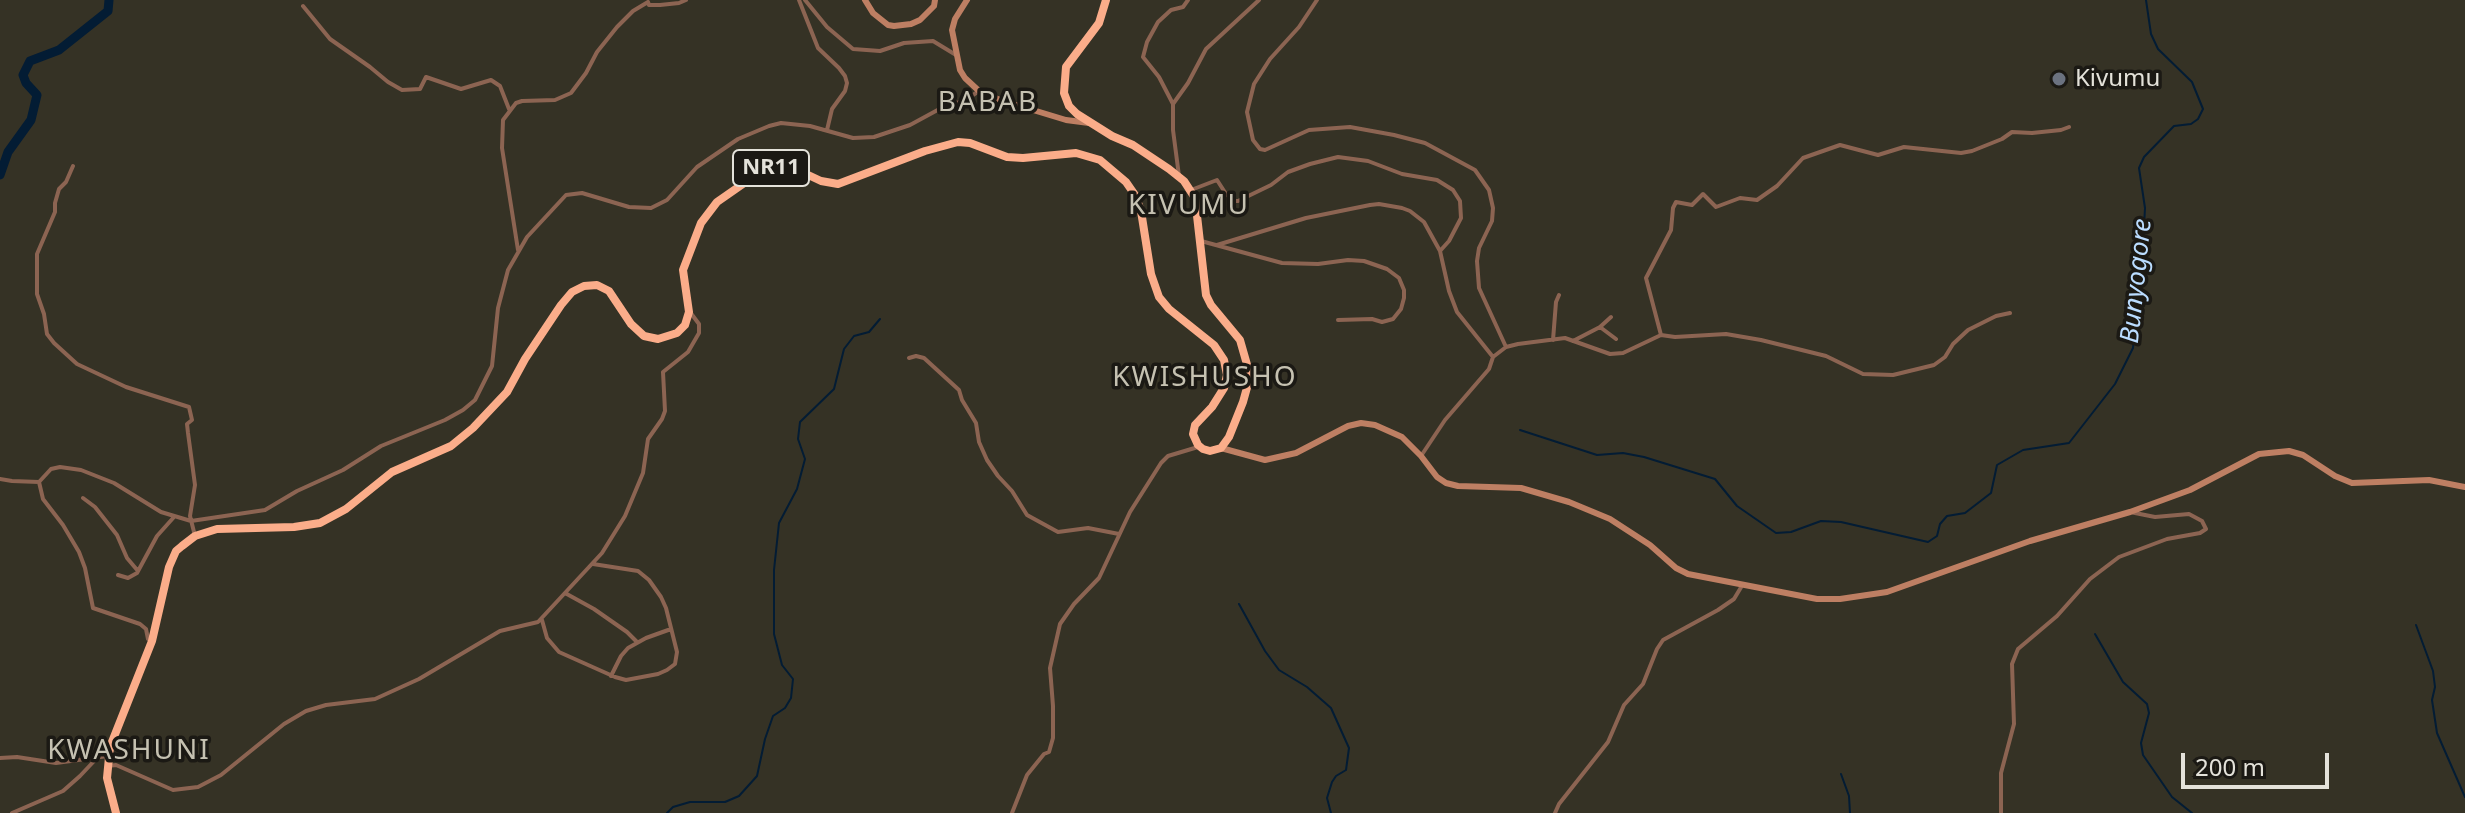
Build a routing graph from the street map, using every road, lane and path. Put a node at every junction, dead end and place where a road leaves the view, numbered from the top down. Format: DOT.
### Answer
graph roads {
  1 [pos="686,0"];
  2 [pos="802,0"];
  3 [pos="865,0"];
  4 [pos="935,0"];
  5 [pos="967,0"];
  6 [pos="1106,0"];
  7 [pos="1188,0"];
  8 [pos="1259,0"];
  9 [pos="1317,0"];
  10 [pos="648,1"];
  11 [pos="303,6"];
  12 [pos="957,56"];
  13 [pos="979,91"];
  14 [pos="1173,104"];
  15 [pos="509,109"];
  16 [pos="1089,123"];
  17 [pos="2069,127"];
  18 [pos="827,130"];
  19 [pos="73,166"];
  20 [pos="1179,176"];
  21 [pos="1191,190"];
  22 [pos="1199,241"];
  23 [pos="1217,245"];
  24 [pos="518,250"];
  25 [pos="1440,251"];
  26 [pos="1559,295"];
  27 [pos="688,310"];
  28 [pos="2010,313"];
  29 [pos="1611,317"];
  30 [pos="1338,320"];
  31 [pos="1600,327"];
  32 [pos="1661,335"];
  33 [pos="1616,339"];
  34 [pos="1553,340"];
  35 [pos="1573,341"];
  36 [pos="1506,347"];
  37 [pos="1493,357"];
  38 [pos="909,358"];
  39 [pos="1200,447"];
  40 [pos="1221,448"];
  41 [pos="1421,456"];
  42 [pos="0,479"];
  43 [pos="39,482"];
  44 [pos="2465,487"];
  45 [pos="83,498"];
  46 [pos="2130,512"];
  47 [pos="174,517"];
  48 [pos="191,521"];
  49 [pos="1119,534"];
  50 [pos="195,536"];
  51 [pos="593,564"];
  52 [pos="138,571"];
  53 [pos="118,575"];
  54 [pos="1743,584"];
  55 [pos="565,593"];
  56 [pos="542,619"];
  57 [pos="671,629"];
  58 [pos="152,641"];
  59 [pos="637,642"];
  60 [pos="611,676"];
  61 [pos="0,758"];
  62 [pos="97,758"];
  63 [pos="107,761"];
  64 [pos="12,813"];
  65 [pos="116,813"];
  66 [pos="1012,813"];
  67 [pos="1555,813"];
  68 [pos="2001,813"];
  1 -- 10 [label="street"];
  2 -- 12 [label="street"];
  2 -- 18 [label="street"];
  3 -- 4 [label="main road"];
  5 -- 12 [label="main road"];
  6 -- 16 [label="highway"];
  7 -- 14 [label="street"];
  8 -- 14 [label="street"];
  9 -- 36 [label="street"];
  10 -- 15 [label="street"];
  11 -- 15 [label="street"];
  12 -- 13 [label="main road"];
  13 -- 16 [label="main road"];
  13 -- 18 [label="street"];
  14 -- 20 [label="street"];
  15 -- 24 [label="street"];
  16 -- 20 [label="highway"];
  17 -- 32 [label="street"];
  18 -- 24 [label="street"];
  19 -- 48 [label="street"];
  20 -- 21 [label="highway"];
  21 -- 22 [label="highway"];
  21 -- 25 [label="street"];
  22 -- 23 [label="street"];
  22 -- 40 [label="highway"];
  23 -- 25 [label="street"];
  23 -- 30 [label="street"];
  24 -- 48 [label="street"];
  25 -- 37 [label="street"];
  26 -- 34 [label="street"];
  27 -- 39 [label="highway, NR11"];
  27 -- 50 [label="highway"];
  27 -- 51 [label="street"];
  28 -- 32 [label="street"];
  29 -- 31 [label="street"];
  31 -- 33 [label="street"];
  31 -- 35 [label="street"];
  32 -- 35 [label="street"];
  34 -- 35 [label="street"];
  34 -- 36 [label="street"];
  36 -- 37 [label="street"];
  37 -- 41 [label="street"];
  38 -- 49 [label="street"];
  39 -- 40 [label="highway"];
  39 -- 49 [label="street"];
  40 -- 41 [label="main road"];
  41 -- 54 [label="main road"];
  42 -- 43 [label="street"];
  43 -- 47 [label="street"];
  43 -- 58 [label="street"];
  44 -- 46 [label="main road"];
  45 -- 52 [label="street"];
  46 -- 54 [label="main road"];
  46 -- 68 [label="street"];
  47 -- 48 [label="street"];
  47 -- 52 [label="street"];
  48 -- 50 [label="street"];
  49 -- 66 [label="street"];
  50 -- 58 [label="highway"];
  51 -- 55 [label="street"];
  51 -- 57 [label="street"];
  52 -- 53 [label="street"];
  54 -- 67 [label="street"];
  55 -- 56 [label="street"];
  55 -- 59 [label="street"];
  56 -- 60 [label="street"];
  56 -- 63 [label="street"];
  57 -- 59 [label="street"];
  57 -- 60 [label="street"];
  58 -- 63 [label="highway"];
  59 -- 60 [label="street"];
  61 -- 62 [label="street"];
  62 -- 63 [label="street"];
  62 -- 64 [label="street"];
  63 -- 65 [label="highway"];
}
